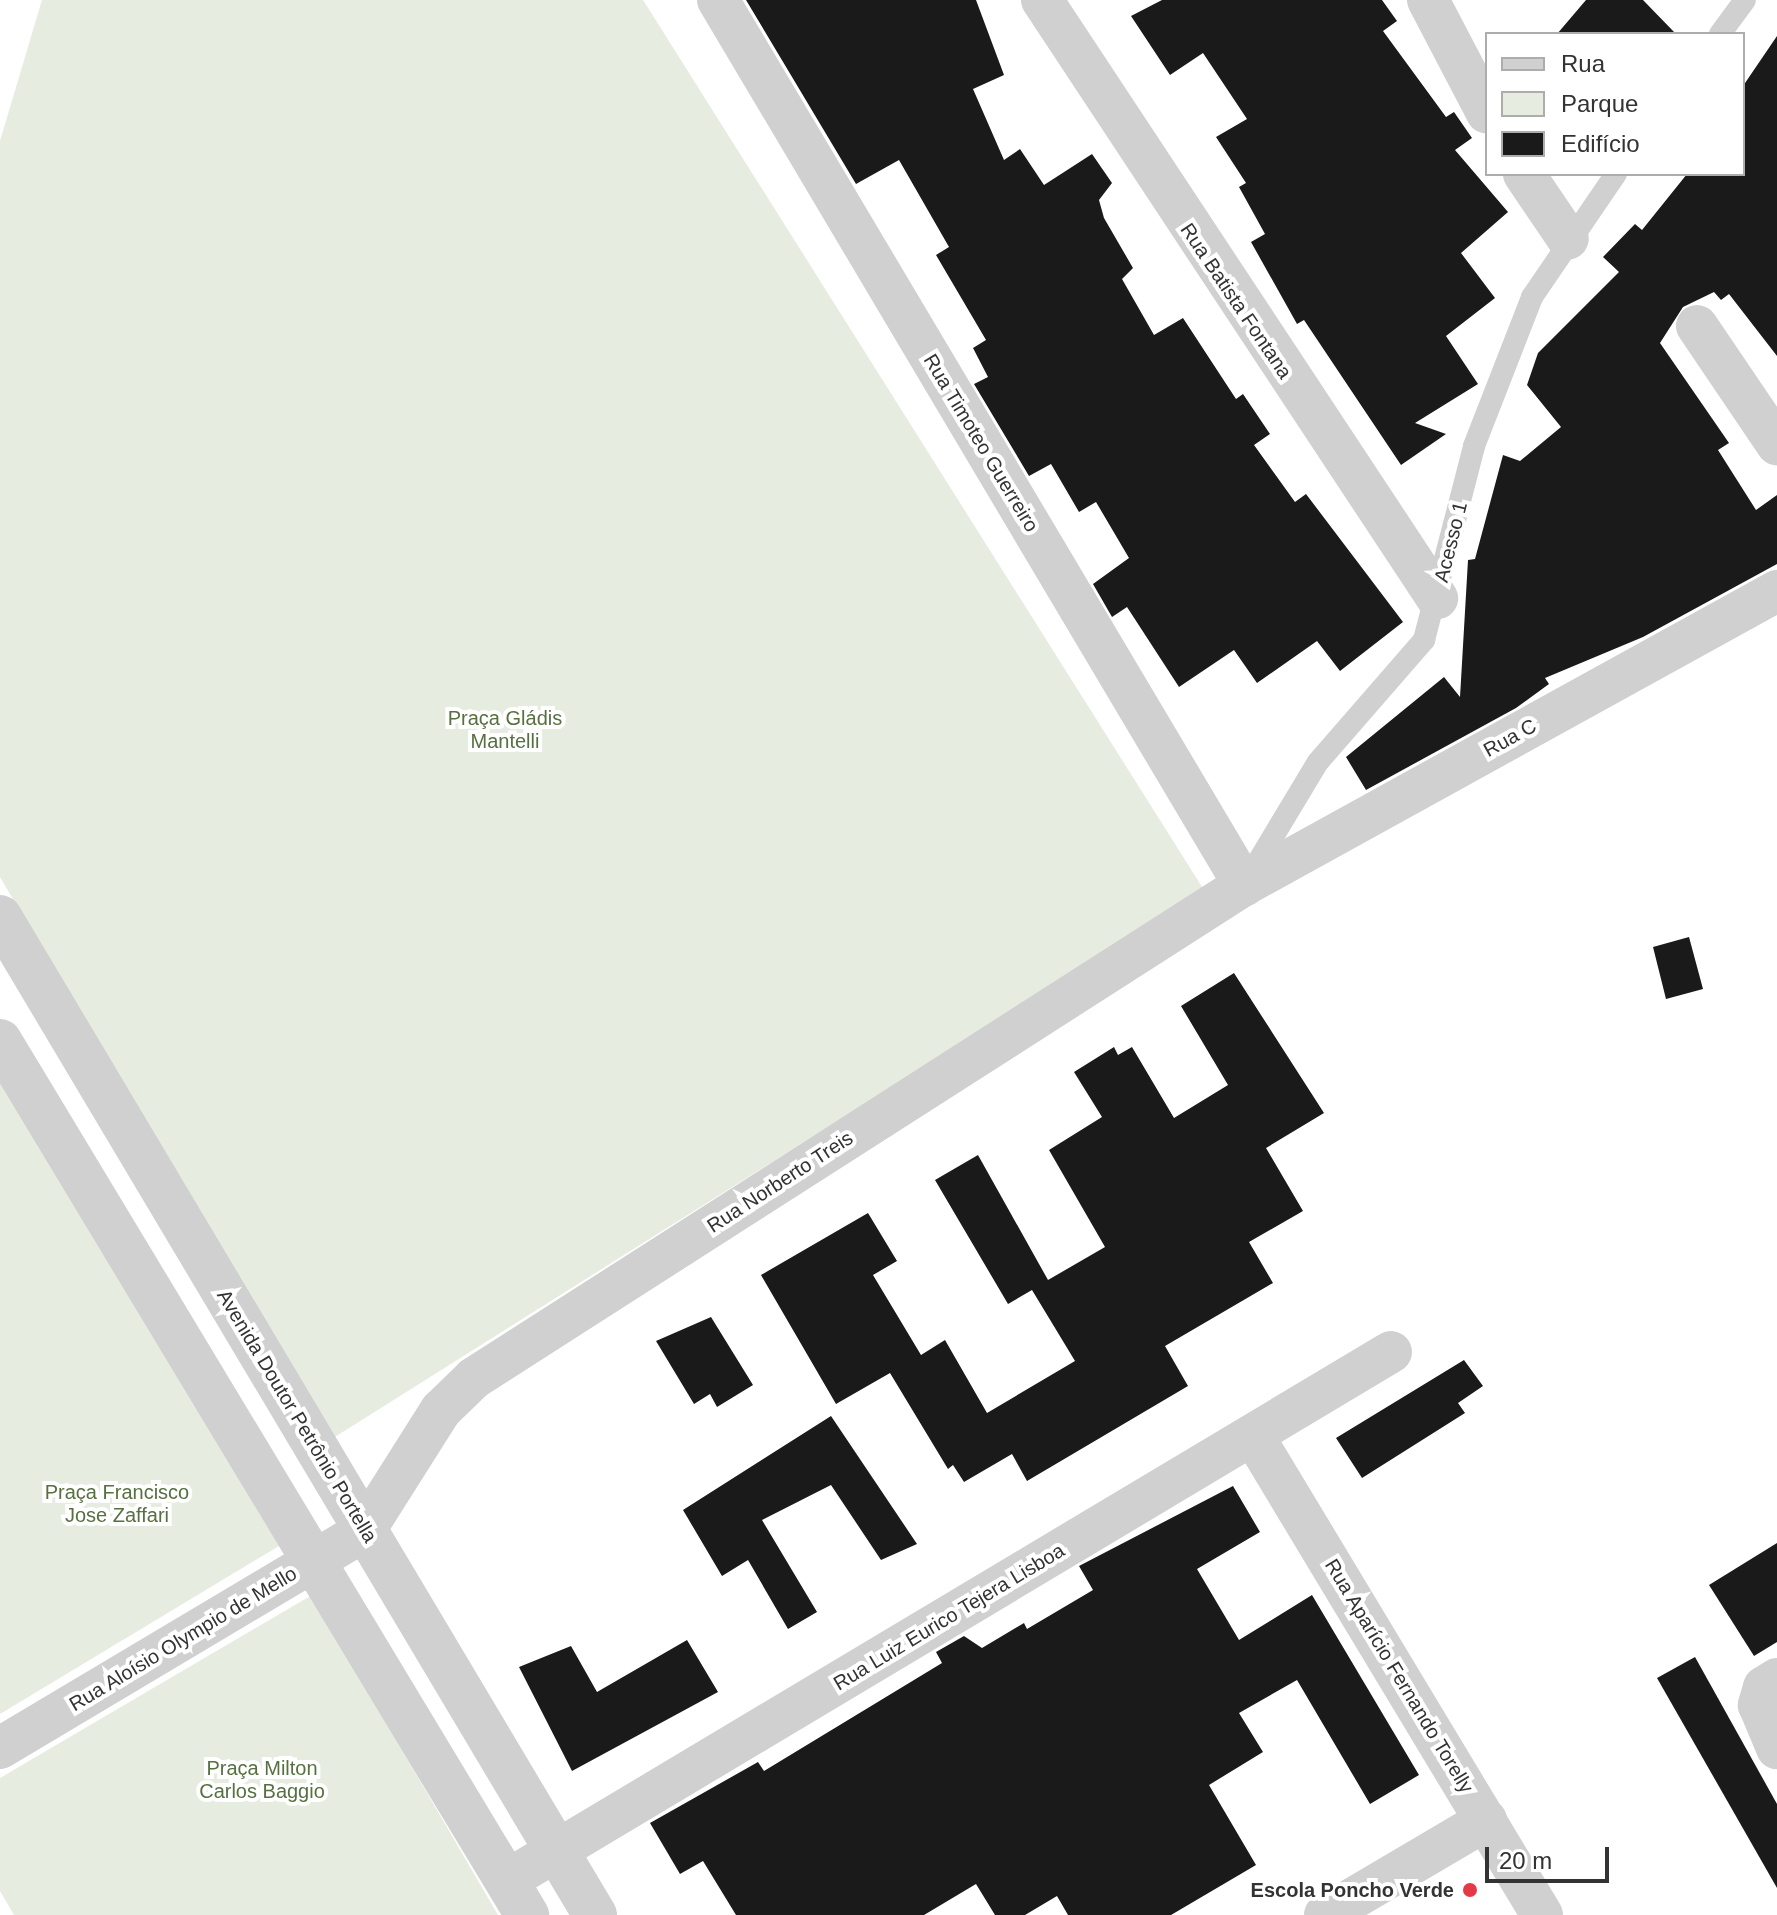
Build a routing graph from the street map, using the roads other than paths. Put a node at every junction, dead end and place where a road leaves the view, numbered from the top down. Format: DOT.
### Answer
graph roads {
  1 [pos="718,0"];
  2 [pos="1042,0"];
  3 [pos="1428,0"];
  4 [pos="1745,0"];
  5 [pos="1721,32"];
  6 [pos="1485,109"];
  7 [pos="1525,176"];
  8 [pos="1615,176"];
  9 [pos="1568,239"];
  10 [pos="1697,326"];
  11 [pos="1777,444"];
  12 [pos="1777,591"];
  13 [pos="1437,598"];
  14 [pos="1244,885"];
  15 [pos="0,917"];
  16 [pos="0,1041"];
  17 [pos="1391,1352"];
  18 [pos="1254,1437"];
  19 [pos="365,1530"];
  20 [pos="310,1563"];
  21 [pos="1768,1692"];
  22 [pos="0,1748"];
  23 [pos="1777,1748"];
  24 [pos="1486,1820"];
  25 [pos="555,1849"];
  26 [pos="516,1898"];
  27 [pos="595,1915"];
  28 [pos="1325,1915"];
  29 [pos="1542,1915"];
  1 -- 14 [label="street, Rua Timoteo Guerreiro"];
  2 -- 13 [label="street, Rua Batista Fontana"];
  3 -- 6 [label="street"];
  4 -- 5 [label="lane"];
  7 -- 9 [label="street"];
  8 -- 9 [label="lane, Acesso 1"];
  9 -- 13 [label="lane, Acesso 1"];
  10 -- 11 [label="street"];
  12 -- 14 [label="street, Rua C"];
  13 -- 14 [label="lane, Acesso 1"];
  14 -- 19 [label="street, Rua Norberto Treis"];
  15 -- 19 [label="street, Avenida Doutor Petrônio Portella"];
  16 -- 20 [label="street"];
  17 -- 18 [label="street, Rua Luiz Eurico Tejera Lisboa"];
  18 -- 24 [label="street, Rua Aparício Fernando Torelly"];
  18 -- 25 [label="street, Rua Luiz Eurico Tejera Lisboa"];
  19 -- 20 [label="street, Rua Aloísio Olympio de Mello"];
  19 -- 25 [label="street, Avenida Doutor Petrônio Portella"];
  20 -- 22 [label="street, Rua Aloísio Olympio de Mello"];
  20 -- 26 [label="street"];
  21 -- 23 [label="street"];
  24 -- 28 [label="street"];
  24 -- 29 [label="street, Rua Aparício Fernando Torelly"];
  25 -- 26 [label="street, Rua Luiz Eurico Tejera Lisboa"];
  25 -- 27 [label="street, Avenida Doutor Petrônio Portella"];
}
